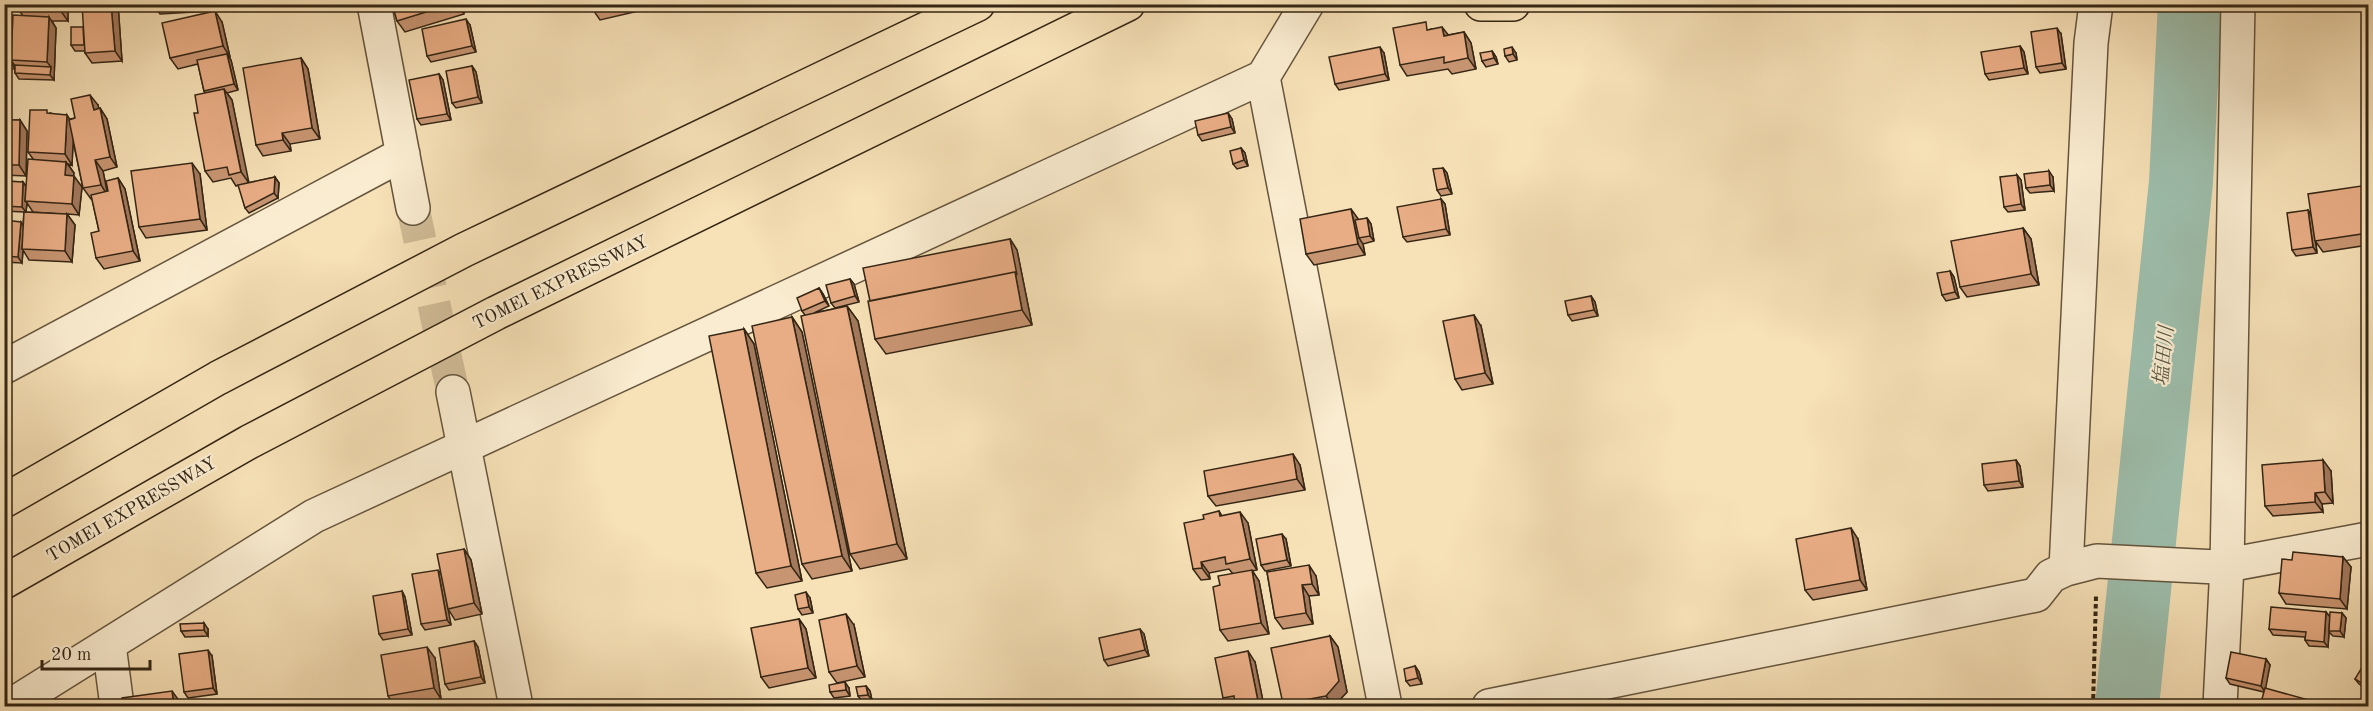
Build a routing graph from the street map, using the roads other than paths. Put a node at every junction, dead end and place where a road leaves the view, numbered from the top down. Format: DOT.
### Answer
graph roads {
  1 [pos="374,4"];
  2 [pos="978,4"];
  3 [pos="1128,4"];
  4 [pos="1307,4"];
  5 [pos="1481,4"];
  6 [pos="1513,4"];
  7 [pos="2096,4"];
  8 [pos="2238,4"];
  9 [pos="1263,77"];
  10 [pos="403,154"];
  11 [pos="413,208"];
  12 [pos="4,367"];
  13 [pos="453,392"];
  14 [pos="463,448"];
  15 [pos="4,501"];
  16 [pos="2368,539"];
  17 [pos="2082,565"];
  18 [pos="2222,566"];
  19 [pos="4,582"];
  20 [pos="109,645"];
  21 [pos="10,706"];
  22 [pos="117,706"];
  23 [pos="516,706"];
  24 [pos="1385,706"];
  25 [pos="1489,706"];
  26 [pos="2220,706"];
  1 -- 10 [label="street"];
  2 -- 15 [label="main road"];
  3 -- 19 [label="main road, TOMEI EXPRESSWAY"];
  4 -- 9 [label="street"];
  5 -- 6 [label="main road"];
  7 -- 17 [label="street"];
  8 -- 18 [label="street"];
  9 -- 14 [label="street"];
  9 -- 24 [label="street"];
  10 -- 11 [label="street"];
  10 -- 12 [label="street"];
  13 -- 14 [label="street"];
  14 -- 20 [label="street"];
  14 -- 23 [label="street"];
  16 -- 18 [label="street"];
  17 -- 18 [label="street"];
  17 -- 25 [label="street"];
  18 -- 26 [label="street"];
  20 -- 21 [label="street"];
  20 -- 22 [label="street"];
}
